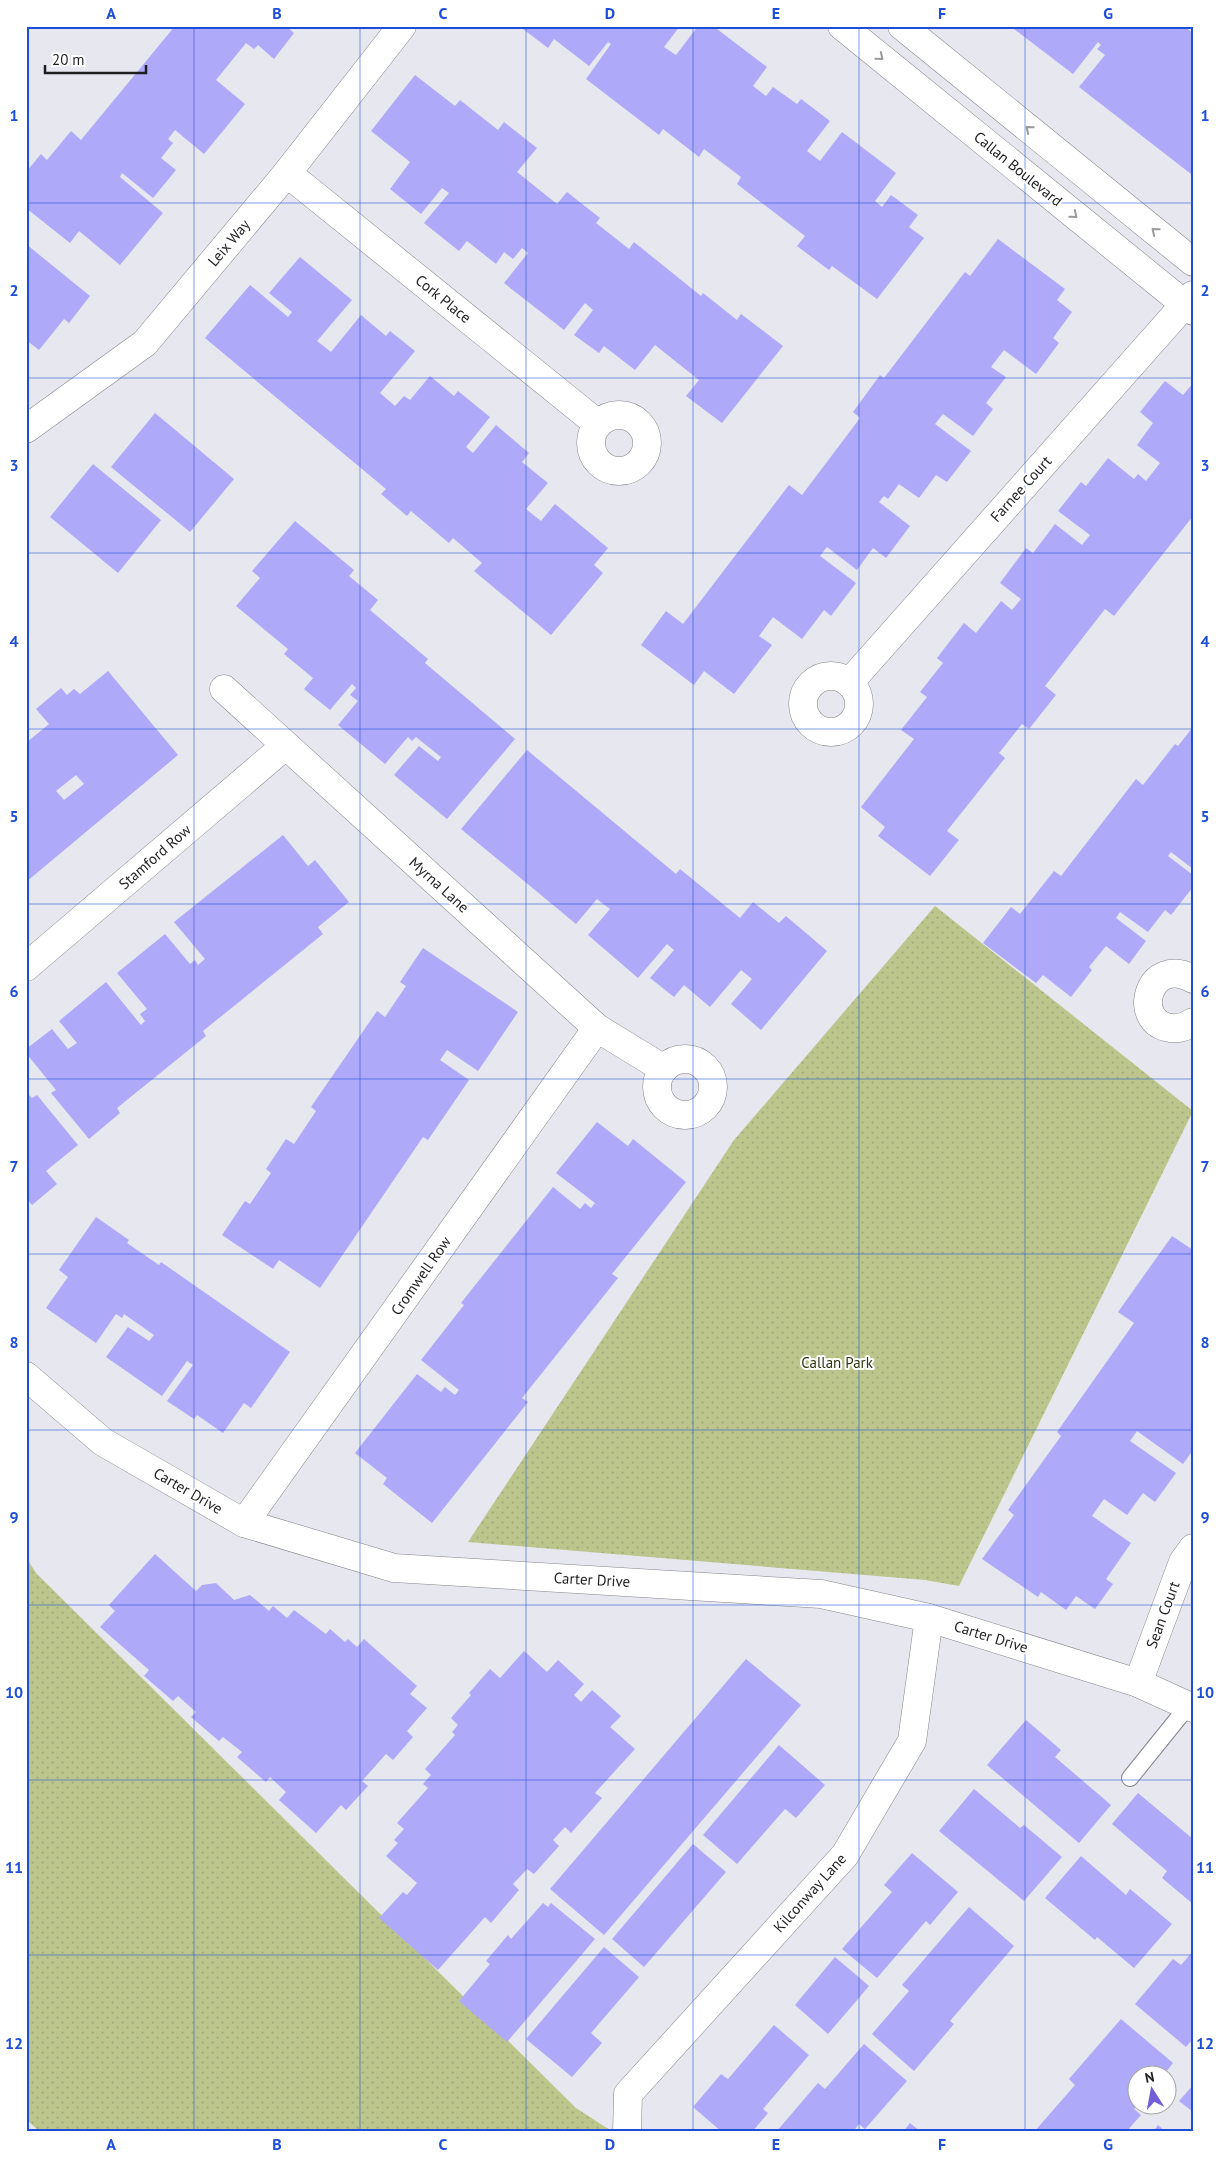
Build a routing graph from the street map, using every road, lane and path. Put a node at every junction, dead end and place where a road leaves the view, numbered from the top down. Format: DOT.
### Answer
graph roads {
  1 [pos="402,26"];
  2 [pos="842,26"];
  3 [pos="902,26"];
  4 [pos="287,173"];
  5 [pos="1193,262"];
  6 [pos="1190,304"];
  7 [pos="598,424"];
  8 [pos="26,429"];
  9 [pos="849,683"];
  10 [pos="224,689"];
  11 [pos="285,746"];
  12 [pos="26,967"];
  13 [pos="1193,978"];
  14 [pos="1193,1022"];
  15 [pos="597,1028"];
  16 [pos="664,1069"];
  17 [pos="26,1376"];
  18 [pos="244,1523"];
  19 [pos="1193,1548"];
  20 [pos="929,1618"];
  21 [pos="1138,1684"];
  22 [pos="1191,1707"];
  23 [pos="1130,1778"];
  24 [pos="627,2132"];
  1 -- 4 [label="street, Leix Way"];
  2 -- 6 [label="street, Callan Boulevard, one-way"];
  5 -- 3 [label="street, one-way"];
  4 -- 7 [label="street, Cork Place"];
  4 -- 8 [label="street, Leix Way"];
  6 -- 9 [label="street, Farnee Court"];
  10 -- 11 [label="street, Myrna Lane"];
  11 -- 12 [label="street, Stamford Row"];
  11 -- 15 [label="street, Myrna Lane"];
  13 -- 14 [label="street"];
  15 -- 16 [label="street, Myrna Lane"];
  15 -- 18 [label="street, Cromwell Row"];
  17 -- 18 [label="street, Carter Drive"];
  18 -- 20 [label="street, Carter Drive"];
  19 -- 21 [label="street, Sean Court"];
  20 -- 21 [label="street, Carter Drive"];
  20 -- 24 [label="street, Kilconway Lane"];
  21 -- 22 [label="street, Carter Drive"];
  22 -- 23 [label="lane"];
}
